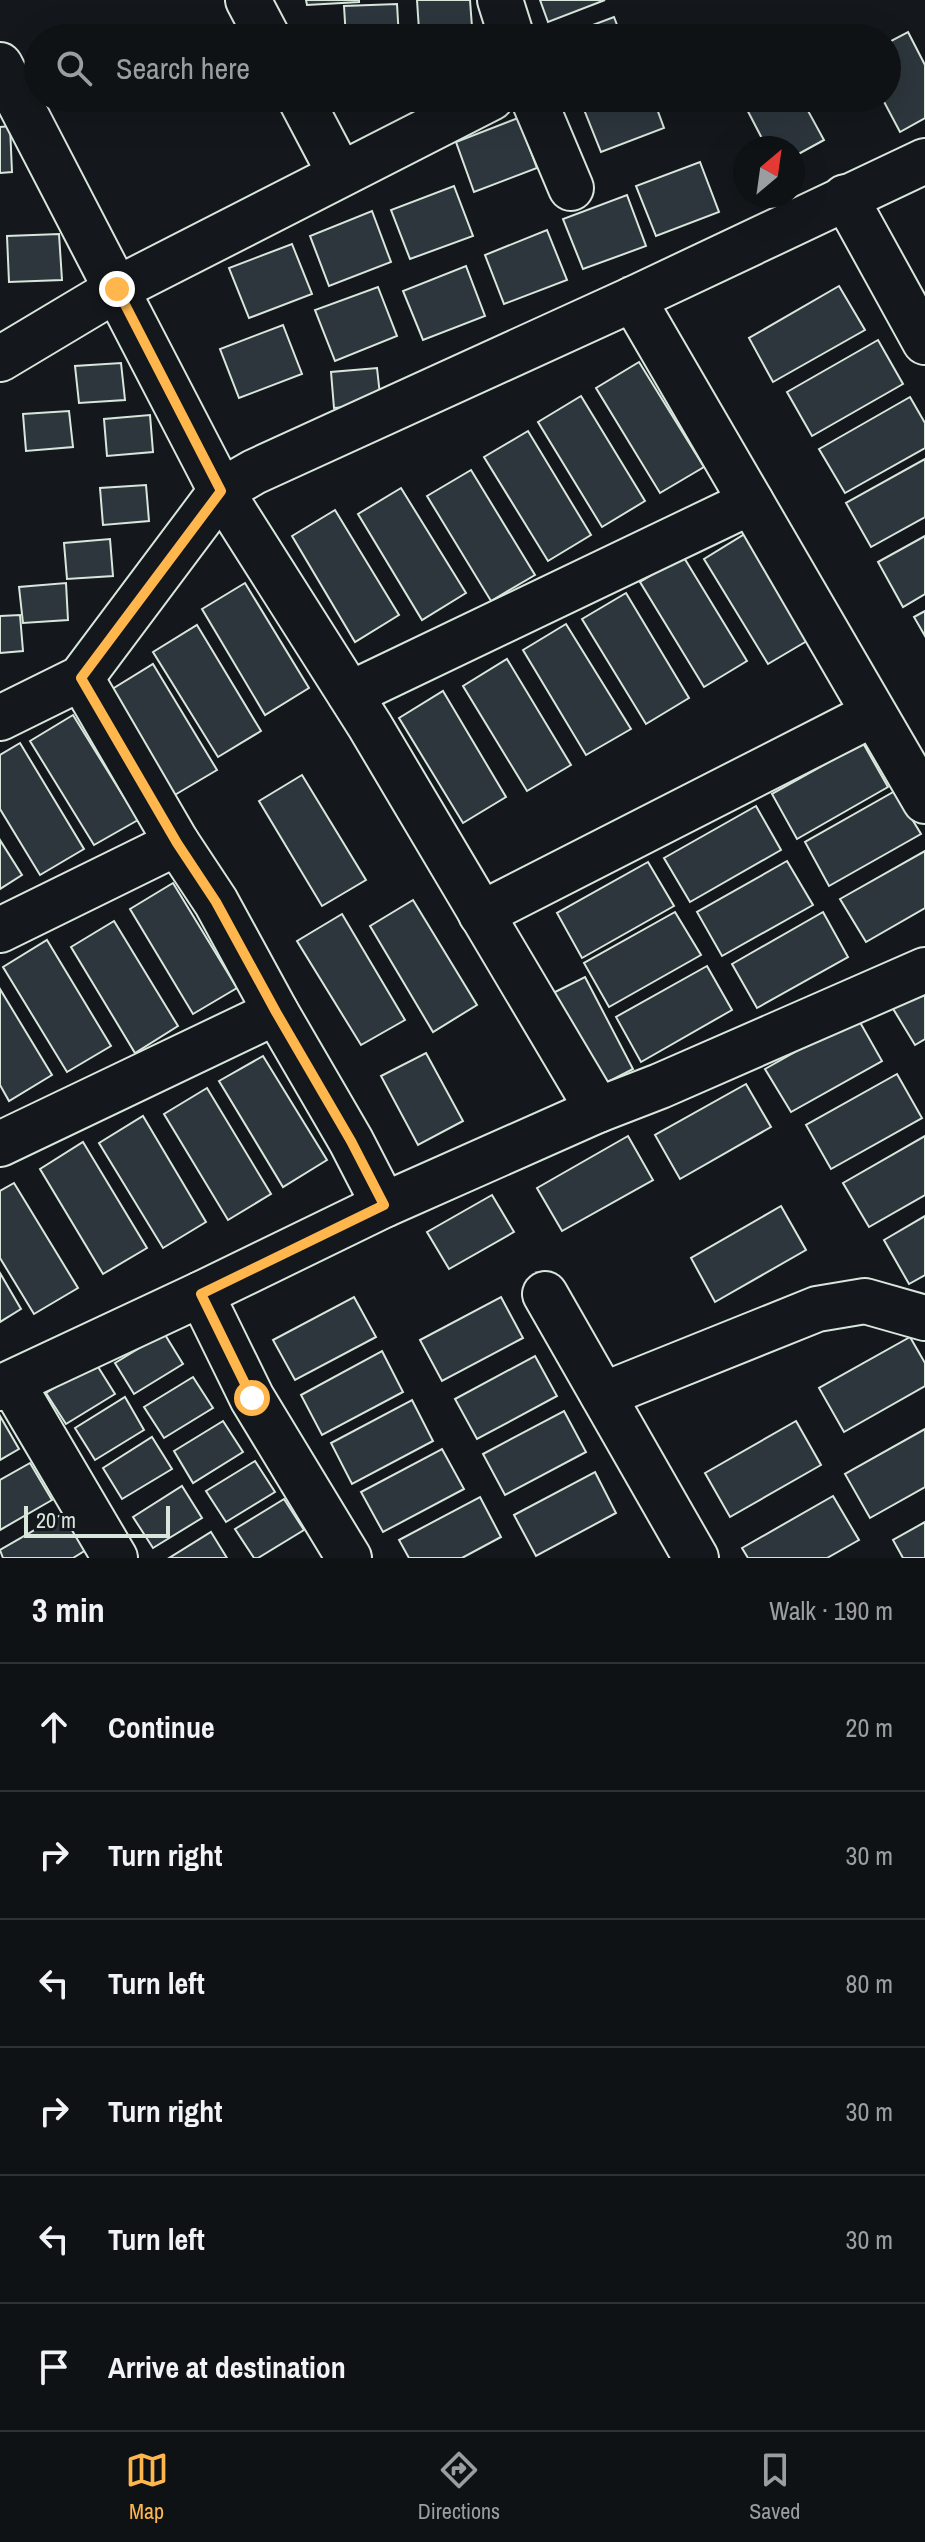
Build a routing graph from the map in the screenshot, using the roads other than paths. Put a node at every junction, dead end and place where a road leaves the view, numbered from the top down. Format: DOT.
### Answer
graph roads {
  1 [pos="248,0"];
  2 [pos="500,0"];
  3 [pos="261,24"];
  4 [pos="508,24"];
  5 [pos="1,71"];
  6 [pos="307,112"];
  7 [pos="463,112"];
  8 [pos="539,112"];
  9 [pos="925,161"];
  10 [pos="340,174"];
  11 [pos="571,188"];
  12 [pos="845,197"];
  13 [pos="117,289"];
  14 [pos="633,299"];
  15 [pos="925,342"];
  16 [pos="0,359"];
  17 [pos="221,491"];
  18 [pos="751,502"];
  19 [pos="81,678"];
  20 [pos="350,694"];
  21 [pos="873,714"];
  22 [pos="0,718"];
  23 [pos="925,801"];
  24 [pos="177,843"];
  25 [pos="481,914"];
  26 [pos="0,930"];
  27 [pos="925,970"];
  28 [pos="276,1012"];
  29 [pos="598,1110"];
  30 [pos="0,1144"];
  31 [pos="384,1205"];
  32 [pos="201,1294"];
  33 [pos="545,1294"];
  34 [pos="925,1318"];
  35 [pos="6,1385"];
  36 [pos="603,1395"];
  37 [pos="115,1558"];
  38 [pos="349,1558"];
  39 [pos="696,1558"];
  1 -- 3 [label="street"];
  2 -- 4 [label="street"];
  5 -- 13 [label="street"];
  6 -- 10 [label="street"];
  7 -- 10 [label="street"];
  8 -- 11 [label="street"];
  9 -- 12 [label="street"];
  10 -- 13 [label="street"];
  12 -- 14 [label="street"];
  12 -- 15 [label="street"];
  13 -- 16 [label="street"];
  13 -- 17 [label="street"];
  14 -- 17 [label="street"];
  14 -- 18 [label="street"];
  17 -- 19 [label="street"];
  17 -- 20 [label="street"];
  18 -- 20 [label="street"];
  18 -- 21 [label="street"];
  19 -- 22 [label="street"];
  19 -- 24 [label="street"];
  20 -- 25 [label="street"];
  21 -- 23 [label="street"];
  21 -- 25 [label="street"];
  24 -- 26 [label="street"];
  24 -- 28 [label="street"];
  25 -- 29 [label="street"];
  27 -- 29 [label="street"];
  28 -- 30 [label="street"];
  28 -- 31 [label="street"];
  29 -- 31 [label="street"];
  31 -- 32 [label="street"];
  32 -- 35 [label="street"];
  32 -- 38 [label="street"];
  33 -- 36 [label="street"];
  34 -- 36 [label="street"];
  35 -- 37 [label="street"];
  36 -- 39 [label="street"];
}
